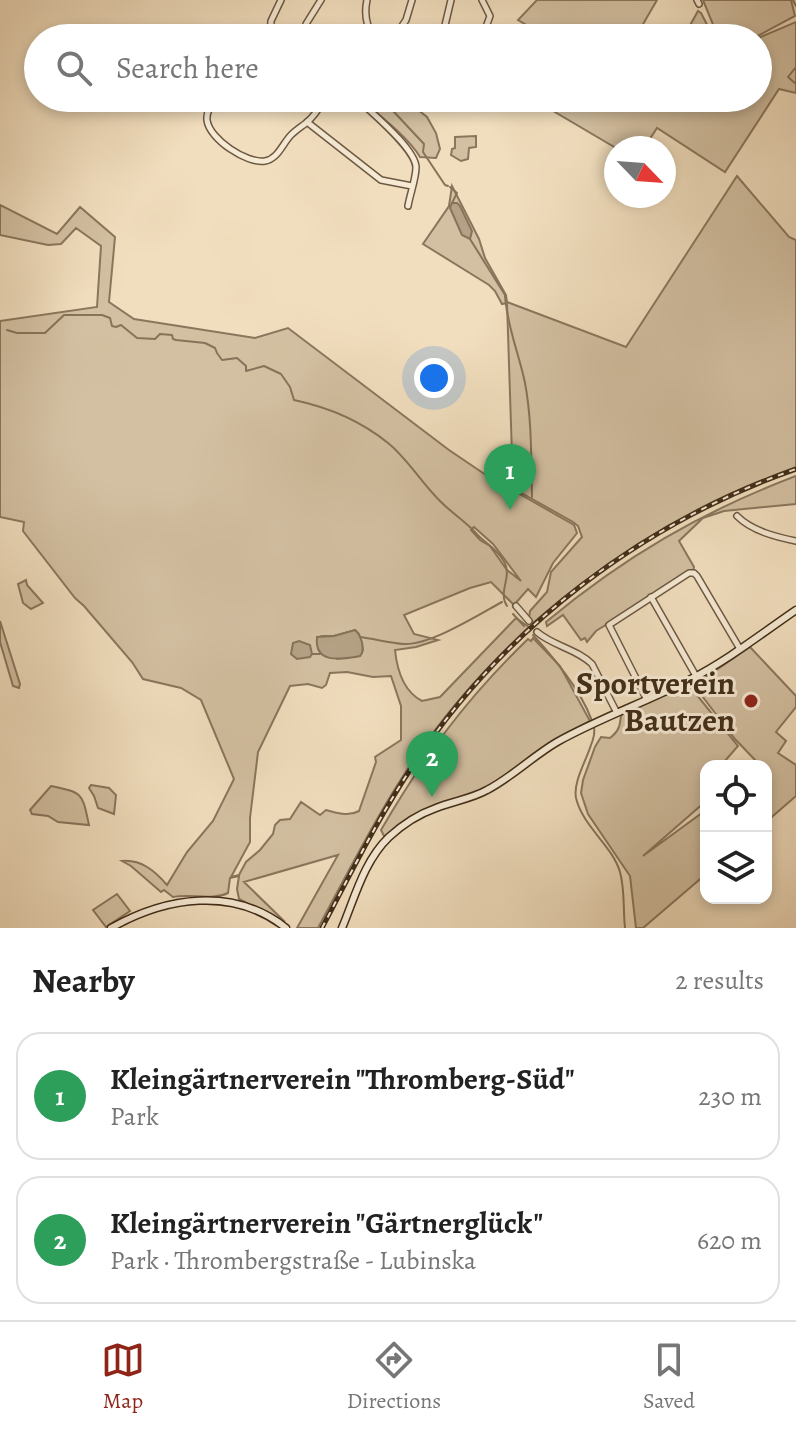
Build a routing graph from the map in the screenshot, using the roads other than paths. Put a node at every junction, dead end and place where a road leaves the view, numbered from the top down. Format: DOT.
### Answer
graph roads {
  1 [pos="281,0"];
  2 [pos="309,0"];
  3 [pos="367,0"];
  4 [pos="412,0"];
  5 [pos="451,0"];
  6 [pos="482,0"];
  7 [pos="319,3"];
  8 [pos="272,24"];
  9 [pos="306,24"];
  10 [pos="368,24"];
  11 [pos="403,24"];
  12 [pos="445,24"];
  13 [pos="487,24"];
  14 [pos="209,112"];
  15 [pos="316,112"];
  16 [pos="371,112"];
  17 [pos="307,122"];
  18 [pos="412,186"];
  19 [pos="408,206"];
  20 [pos="737,516"];
  21 [pos="796,541"];
  22 [pos="651,597"];
  23 [pos="516,606"];
  24 [pos="795,614"];
  25 [pos="529,621"];
  26 [pos="537,632"];
  27 [pos="741,650"];
  28 [pos="696,676"];
  29 [pos="647,700"];
  30 [pos="617,713"];
  31 [pos="111,928"];
  32 [pos="286,928"];
  33 [pos="342,928"];
  1 -- 8 [label="street"];
  2 -- 7 [label="street"];
  3 -- 10 [label="street"];
  4 -- 11 [label="street"];
  5 -- 12 [label="street"];
  6 -- 13 [label="street"];
  7 -- 9 [label="street"];
  14 -- 17 [label="street"];
  15 -- 17 [label="street"];
  16 -- 18 [label="street"];
  17 -- 18 [label="street"];
  18 -- 19 [label="street"];
  20 -- 21 [label="street"];
  22 -- 27 [label="street"];
  22 -- 28 [label="street"];
  22 -- 29 [label="street"];
  23 -- 25 [label="street"];
  24 -- 27 [label="street"];
  26 -- 30 [label="street"];
  27 -- 28 [label="street"];
  28 -- 29 [label="street"];
  29 -- 30 [label="street"];
  30 -- 33 [label="street"];
  31 -- 32 [label="street"];
}
